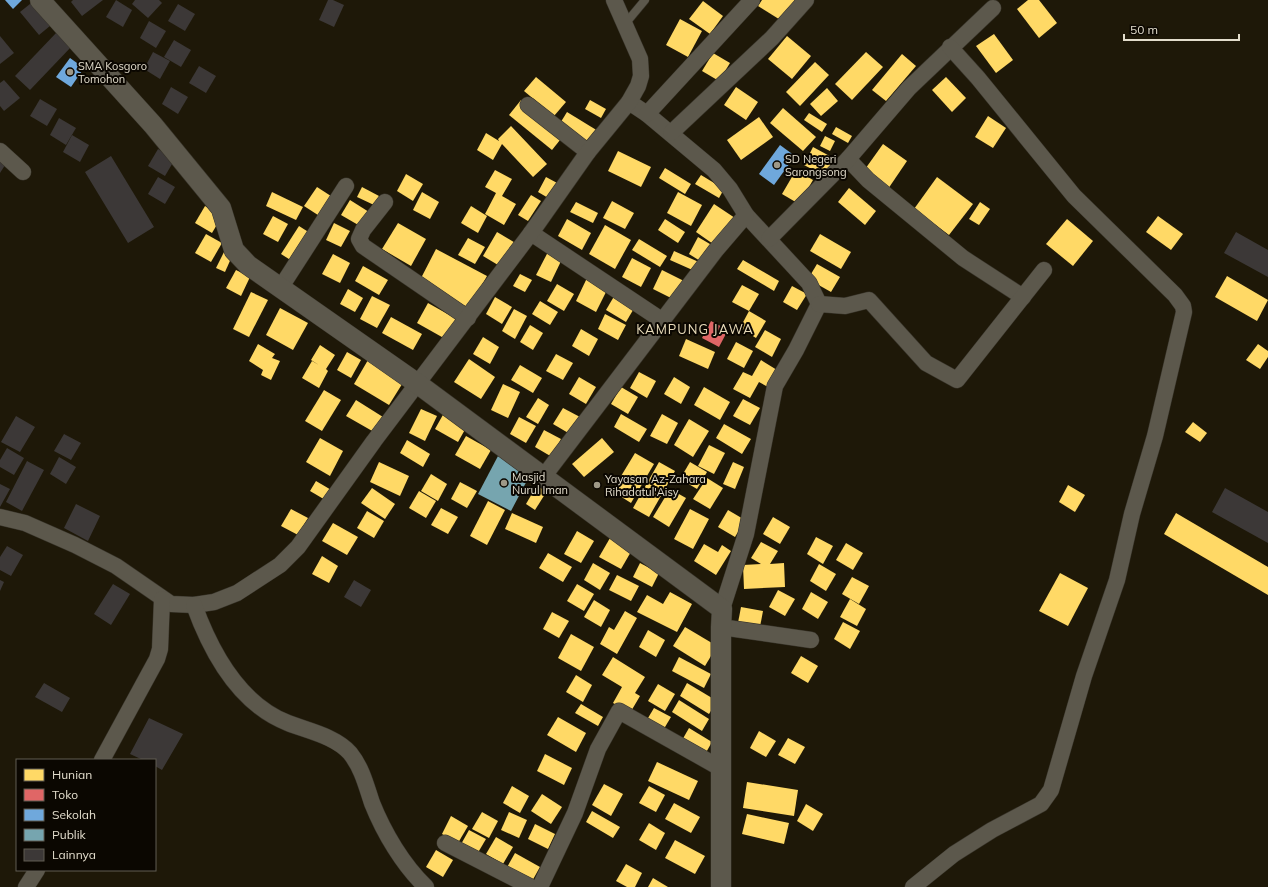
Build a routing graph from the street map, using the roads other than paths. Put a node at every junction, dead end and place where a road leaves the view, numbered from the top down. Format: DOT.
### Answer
graph roads {
  1 [pos="40,0"];
  2 [pos="614,0"];
  3 [pos="645,0"];
  4 [pos="752,0"];
  5 [pos="806,0"];
  6 [pos="994,3"];
  7 [pos="625,24"];
  8 [pos="950,47"];
  9 [pos="628,102"];
  10 [pos="528,105"];
  11 [pos="647,114"];
  12 [pos="670,133"];
  13 [pos="0,151"];
  14 [pos="588,152"];
  15 [pos="848,159"];
  16 [pos="23,172"];
  17 [pos="346,186"];
  18 [pos="385,202"];
  19 [pos="746,215"];
  20 [pos="532,233"];
  21 [pos="769,239"];
  22 [pos="1044,270"];
  23 [pos="281,287"];
  24 [pos="1023,297"];
  25 [pos="819,304"];
  26 [pos="468,318"];
  27 [pos="663,321"];
  28 [pos="418,384"];
  29 [pos="544,476"];
  30 [pos="0,517"];
  31 [pos="178,603"];
  32 [pos="722,618"];
  33 [pos="811,640"];
  34 [pos="103,759"];
  35 [pos="722,769"];
  36 [pos="445,843"];
  37 [pos="36,871"];
  38 [pos="26,887"];
  39 [pos="426,887"];
  40 [pos="531,887"];
  41 [pos="540,887"];
  42 [pos="721,887"];
  43 [pos="913,887"];
  1 -- 23 [label="street"];
  2 -- 7 [label="street"];
  3 -- 7 [label="lane"];
  4 -- 11 [label="street"];
  5 -- 12 [label="street"];
  6 -- 8 [label="street"];
  7 -- 9 [label="street"];
  8 -- 15 [label="street"];
  8 -- 43 [label="street"];
  9 -- 11 [label="street"];
  9 -- 14 [label="street"];
  10 -- 14 [label="street"];
  11 -- 12 [label="street"];
  12 -- 19 [label="street"];
  13 -- 16 [label="street"];
  14 -- 20 [label="street"];
  15 -- 21 [label="street"];
  15 -- 24 [label="street"];
  17 -- 23 [label="street"];
  18 -- 26 [label="street"];
  19 -- 21 [label="street"];
  19 -- 27 [label="street"];
  20 -- 26 [label="street"];
  20 -- 27 [label="street"];
  21 -- 25 [label="street"];
  22 -- 24 [label="street"];
  23 -- 28 [label="street"];
  24 -- 25 [label="street"];
  25 -- 32 [label="street"];
  26 -- 28 [label="street"];
  27 -- 29 [label="street"];
  28 -- 29 [label="street"];
  28 -- 31 [label="street"];
  29 -- 32 [label="street"];
  30 -- 31 [label="street"];
  31 -- 34 [label="street"];
  31 -- 39 [label="street"];
  32 -- 33 [label="street"];
  32 -- 35 [label="street"];
  35 -- 41 [label="street"];
  35 -- 42 [label="street"];
  36 -- 40 [label="street"];
  37 -- 38 [label="street"];
}
